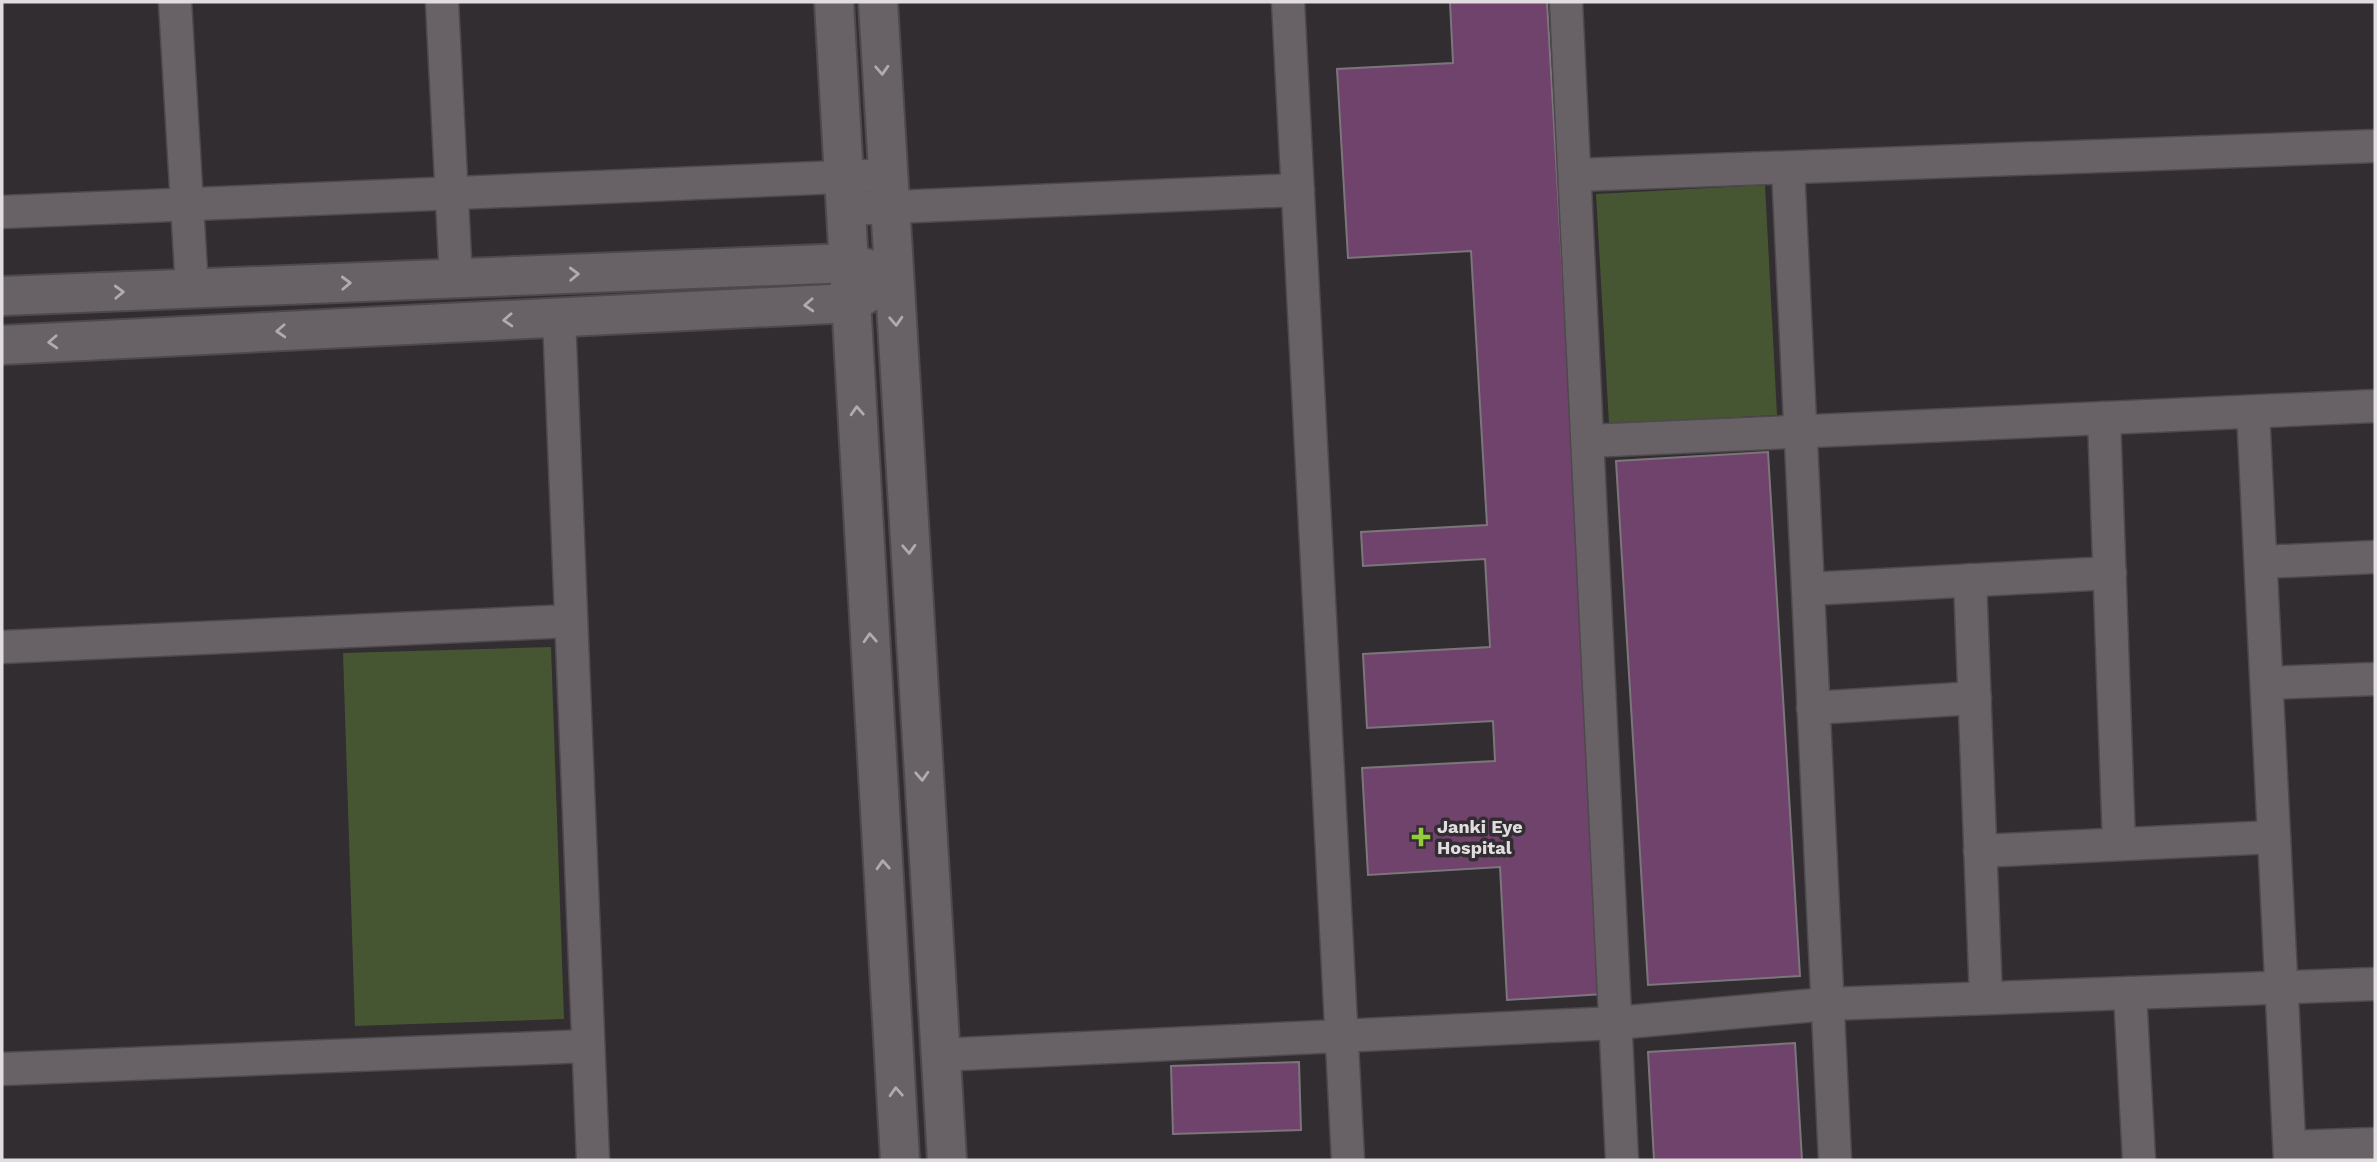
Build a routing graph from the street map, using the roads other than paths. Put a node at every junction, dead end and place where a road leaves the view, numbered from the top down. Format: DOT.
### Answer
graph roads {
  1 [pos="175,2"];
  2 [pos="442,2"];
  3 [pos="834,2"];
  4 [pos="878,2"];
  5 [pos="1288,2"];
  6 [pos="1566,2"];
  7 [pos="2375,146"];
  8 [pos="1788,167"];
  9 [pos="1575,175"];
  10 [pos="1298,190"];
  11 [pos="889,191"];
  12 [pos="452,193"];
  13 [pos="845,193"];
  14 [pos="188,204"];
  15 [pos="2,212"];
  16 [pos="849,263"];
  17 [pos="894,276"];
  18 [pos="456,279"];
  19 [pos="192,289"];
  20 [pos="2,296"];
  21 [pos="851,303"];
  22 [pos="559,317"];
  23 [pos="2,345"];
  24 [pos="2375,406"];
  25 [pos="2253,412"];
  26 [pos="2104,418"];
  27 [pos="1801,432"];
  28 [pos="1588,441"];
  29 [pos="2375,557"];
  30 [pos="2261,562"];
  31 [pos="2110,573"];
  32 [pos="1970,580"];
  33 [pos="1808,589"];
  34 [pos="571,621"];
  35 [pos="2,647"];
  36 [pos="2375,679"];
  37 [pos="2267,683"];
  38 [pos="1975,698"];
  39 [pos="1813,708"];
  40 [pos="2274,837"];
  41 [pos="2119,844"];
  42 [pos="1980,851"];
  43 [pos="2375,984"];
  44 [pos="2281,988"];
  45 [pos="2130,993"];
  46 [pos="1986,998"];
  47 [pos="1827,1004"];
  48 [pos="1616,1023"];
  49 [pos="1342,1036"];
  50 [pos="588,1046"];
  51 [pos="939,1055"];
  52 [pos="2,1069"];
  53 [pos="2375,1144"];
  54 [pos="2290,1154"];
  55 [pos="593,1160"];
  56 [pos="900,1160"];
  57 [pos="947,1160"];
  58 [pos="1348,1160"];
  59 [pos="1622,1160"];
  60 [pos="1835,1160"];
  61 [pos="2139,1160"];
  1 -- 14 [label="street"];
  2 -- 12 [label="street"];
  3 -- 13 [label="street"];
  4 -- 11 [label="street, one-way"];
  5 -- 10 [label="street"];
  6 -- 9 [label="street"];
  7 -- 8 [label="street"];
  8 -- 9 [label="street"];
  8 -- 27 [label="street"];
  9 -- 28 [label="street"];
  10 -- 11 [label="street"];
  10 -- 49 [label="street"];
  11 -- 13 [label="street"];
  11 -- 17 [label="street"];
  12 -- 13 [label="street"];
  12 -- 14 [label="street"];
  12 -- 18 [label="street"];
  13 -- 16 [label="street"];
  14 -- 15 [label="street"];
  14 -- 19 [label="street"];
  16 -- 17 [label="street"];
  18 -- 16 [label="street, one-way"];
  16 -- 21 [label="street"];
  17 -- 21 [label="street"];
  17 -- 51 [label="street, one-way"];
  19 -- 18 [label="street, one-way"];
  20 -- 19 [label="street, one-way"];
  21 -- 22 [label="street, one-way"];
  56 -- 21 [label="street, one-way"];
  22 -- 23 [label="street, one-way"];
  22 -- 34 [label="street"];
  24 -- 25 [label="street"];
  25 -- 26 [label="street"];
  25 -- 30 [label="street"];
  26 -- 27 [label="street"];
  26 -- 31 [label="street"];
  27 -- 28 [label="street"];
  27 -- 33 [label="street"];
  28 -- 48 [label="street"];
  29 -- 30 [label="street"];
  30 -- 37 [label="street"];
  31 -- 32 [label="street"];
  31 -- 41 [label="street"];
  32 -- 33 [label="street"];
  32 -- 38 [label="street"];
  33 -- 39 [label="street"];
  34 -- 35 [label="street"];
  34 -- 50 [label="street"];
  36 -- 37 [label="street"];
  37 -- 40 [label="street"];
  38 -- 39 [label="street"];
  38 -- 42 [label="street"];
  39 -- 47 [label="street"];
  40 -- 41 [label="street"];
  40 -- 44 [label="street"];
  41 -- 42 [label="street"];
  42 -- 46 [label="street"];
  43 -- 44 [label="street"];
  44 -- 45 [label="street"];
  44 -- 54 [label="street"];
  45 -- 46 [label="street"];
  45 -- 61 [label="street"];
  46 -- 47 [label="street"];
  47 -- 48 [label="street"];
  47 -- 60 [label="street"];
  48 -- 49 [label="street"];
  48 -- 59 [label="street"];
  49 -- 51 [label="street"];
  49 -- 58 [label="street"];
  50 -- 52 [label="street"];
  50 -- 55 [label="street"];
  51 -- 57 [label="street"];
  53 -- 54 [label="street"];
}
